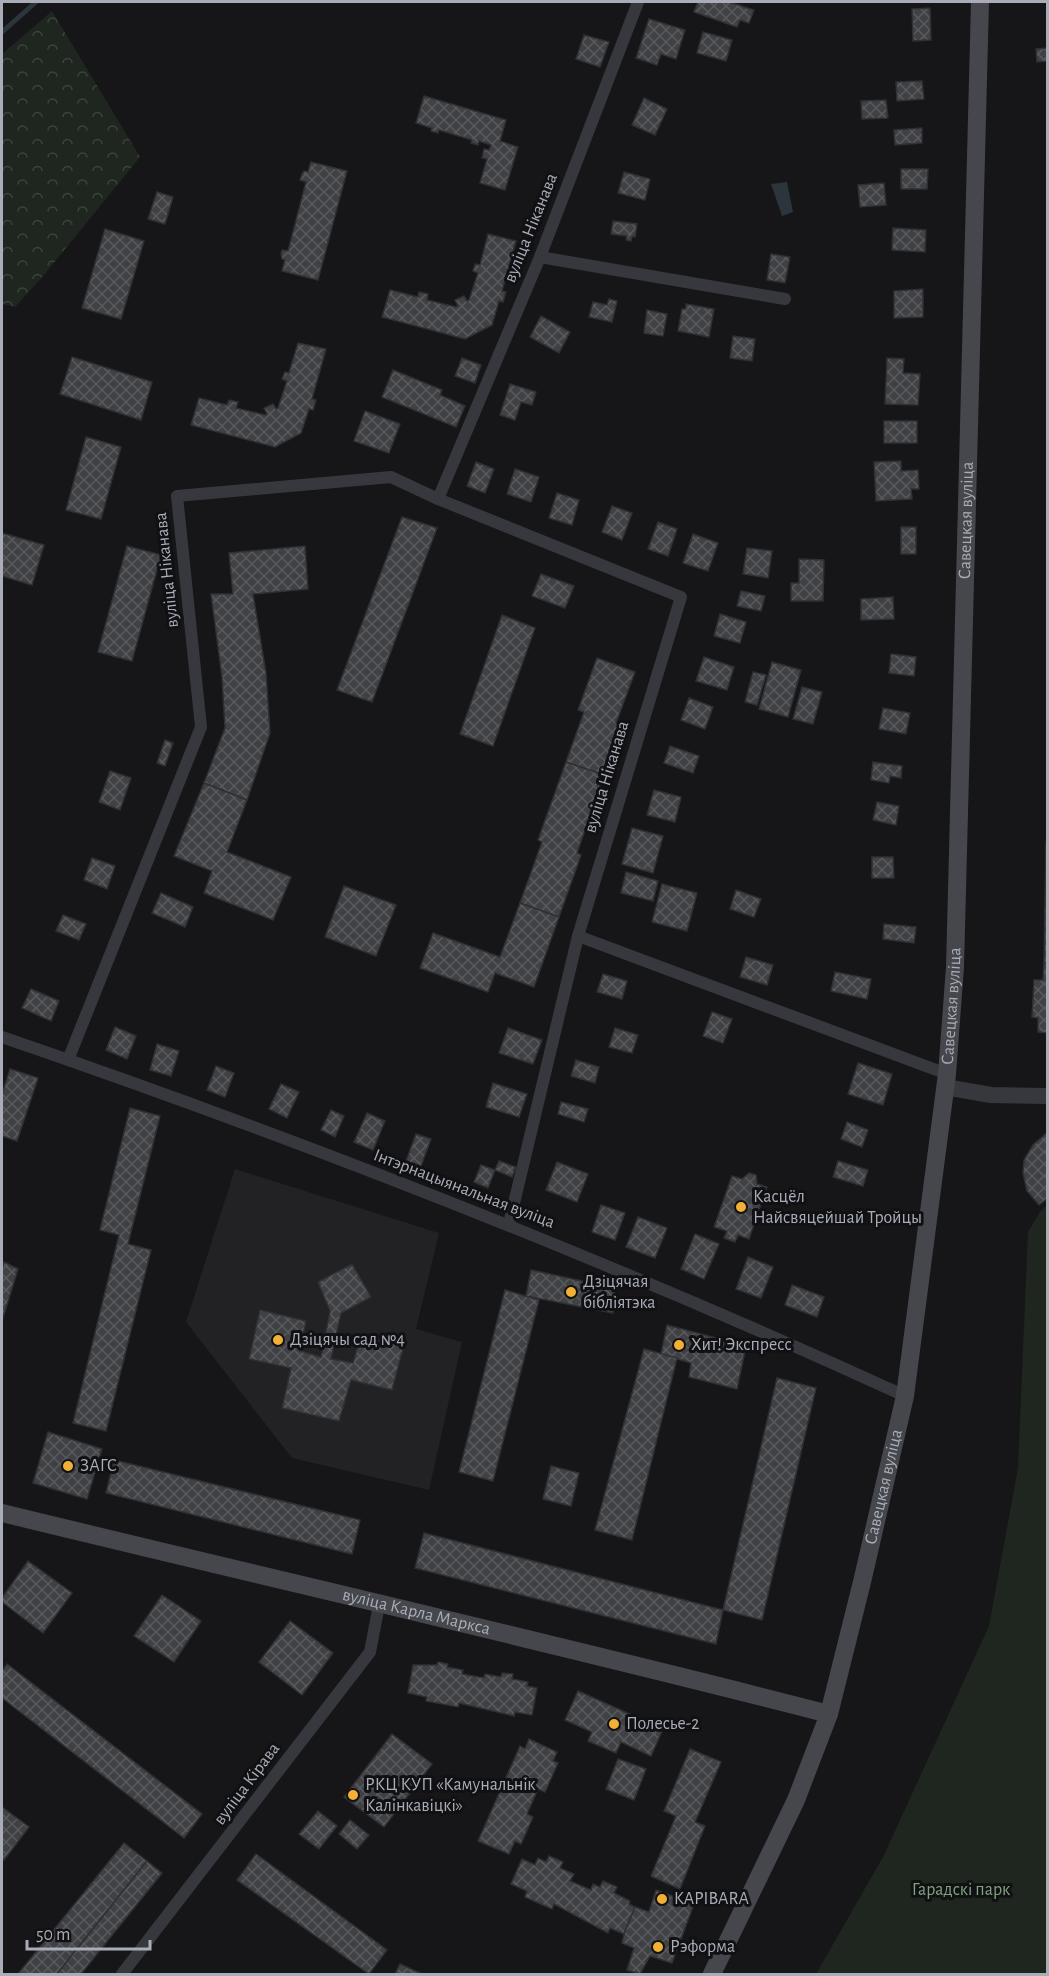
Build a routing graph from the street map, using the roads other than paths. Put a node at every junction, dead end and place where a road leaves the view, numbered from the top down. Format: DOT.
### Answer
graph roads {
  1 [pos="638,2"];
  2 [pos="980,2"];
  3 [pos="540,257"];
  4 [pos="785,299"];
  5 [pos="438,499"];
  6 [pos="578,936"];
  7 [pos="2,1037"];
  8 [pos="68,1060"];
  9 [pos="946,1081"];
  10 [pos="1047,1096"];
  11 [pos="509,1224"];
  12 [pos="905,1396"];
  13 [pos="2,1513"];
  14 [pos="379,1605"];
  15 [pos="829,1713"];
  16 [pos="122,1974"];
  17 [pos="712,1974"];
  1 -- 3 [label="street, вуліца Ніканава"];
  2 -- 9 [label="main road, Савецкая вуліца"];
  3 -- 4 [label="street"];
  3 -- 5 [label="street, вуліца Ніканава"];
  5 -- 6 [label="street, вуліца Ніканава"];
  5 -- 8 [label="street, вуліца Ніканава"];
  6 -- 9 [label="street"];
  6 -- 11 [label="street, вуліца Ніканава"];
  7 -- 8 [label="street, Інтэрнацыянальная вуліца"];
  8 -- 11 [label="street, Інтэрнацыянальная вуліца"];
  9 -- 10 [label="street"];
  9 -- 12 [label="main road, Савецкая вуліца"];
  11 -- 12 [label="street, Інтэрнацыянальная вуліца"];
  12 -- 15 [label="main road, Савецкая вуліца"];
  13 -- 14 [label="main road, вуліца Карла Маркса"];
  14 -- 15 [label="main road, вуліца Карла Маркса"];
  14 -- 16 [label="street, вуліца Кірава"];
  15 -- 17 [label="main road, Савецкая вуліца"];
}
